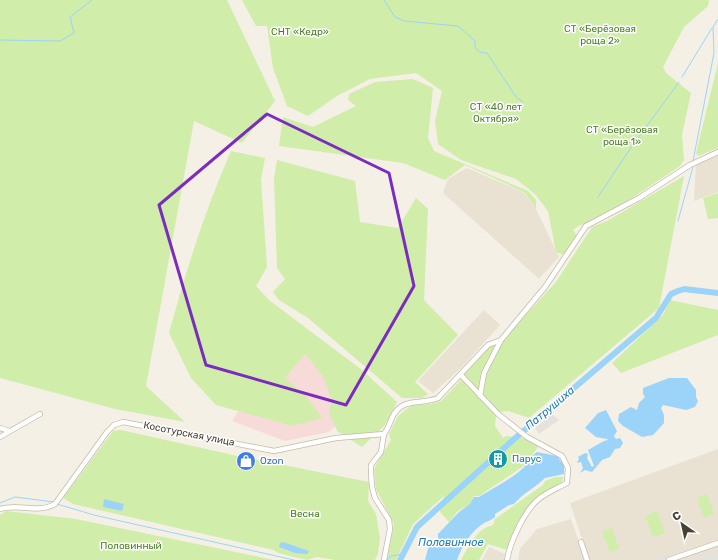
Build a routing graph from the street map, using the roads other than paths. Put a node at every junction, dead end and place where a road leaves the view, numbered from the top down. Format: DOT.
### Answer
graph roads {
  1 [pos="718,152"];
  2 [pos="501,340"];
  3 [pos="461,375"];
  4 [pos="480,396"];
  5 [pos="40,414"];
  6 [pos="0,428"];
  7 [pos="9,431"];
  8 [pos="384,434"];
  9 [pos="0,437"];
  10 [pos="0,509"];
  11 [pos="581,542"];
  12 [pos="718,543"];
  13 [pos="384,560"];
  14 [pos="507,560"];
  15 [pos="587,560"];
  16 [pos="669,560"];
  1 -- 2 [label="street"];
  2 -- 3 [label="street"];
  2 -- 4 [label="street"];
  3 -- 4 [label="street"];
  3 -- 8 [label="street"];
  4 -- 14 [label="street"];
  5 -- 7 [label="street"];
  6 -- 7 [label="street"];
  7 -- 9 [label="street"];
  8 -- 10 [label="street, Косотурская улица"];
  8 -- 13 [label="street"];
  11 -- 15 [label="street"];
  12 -- 16 [label="street"];
}
